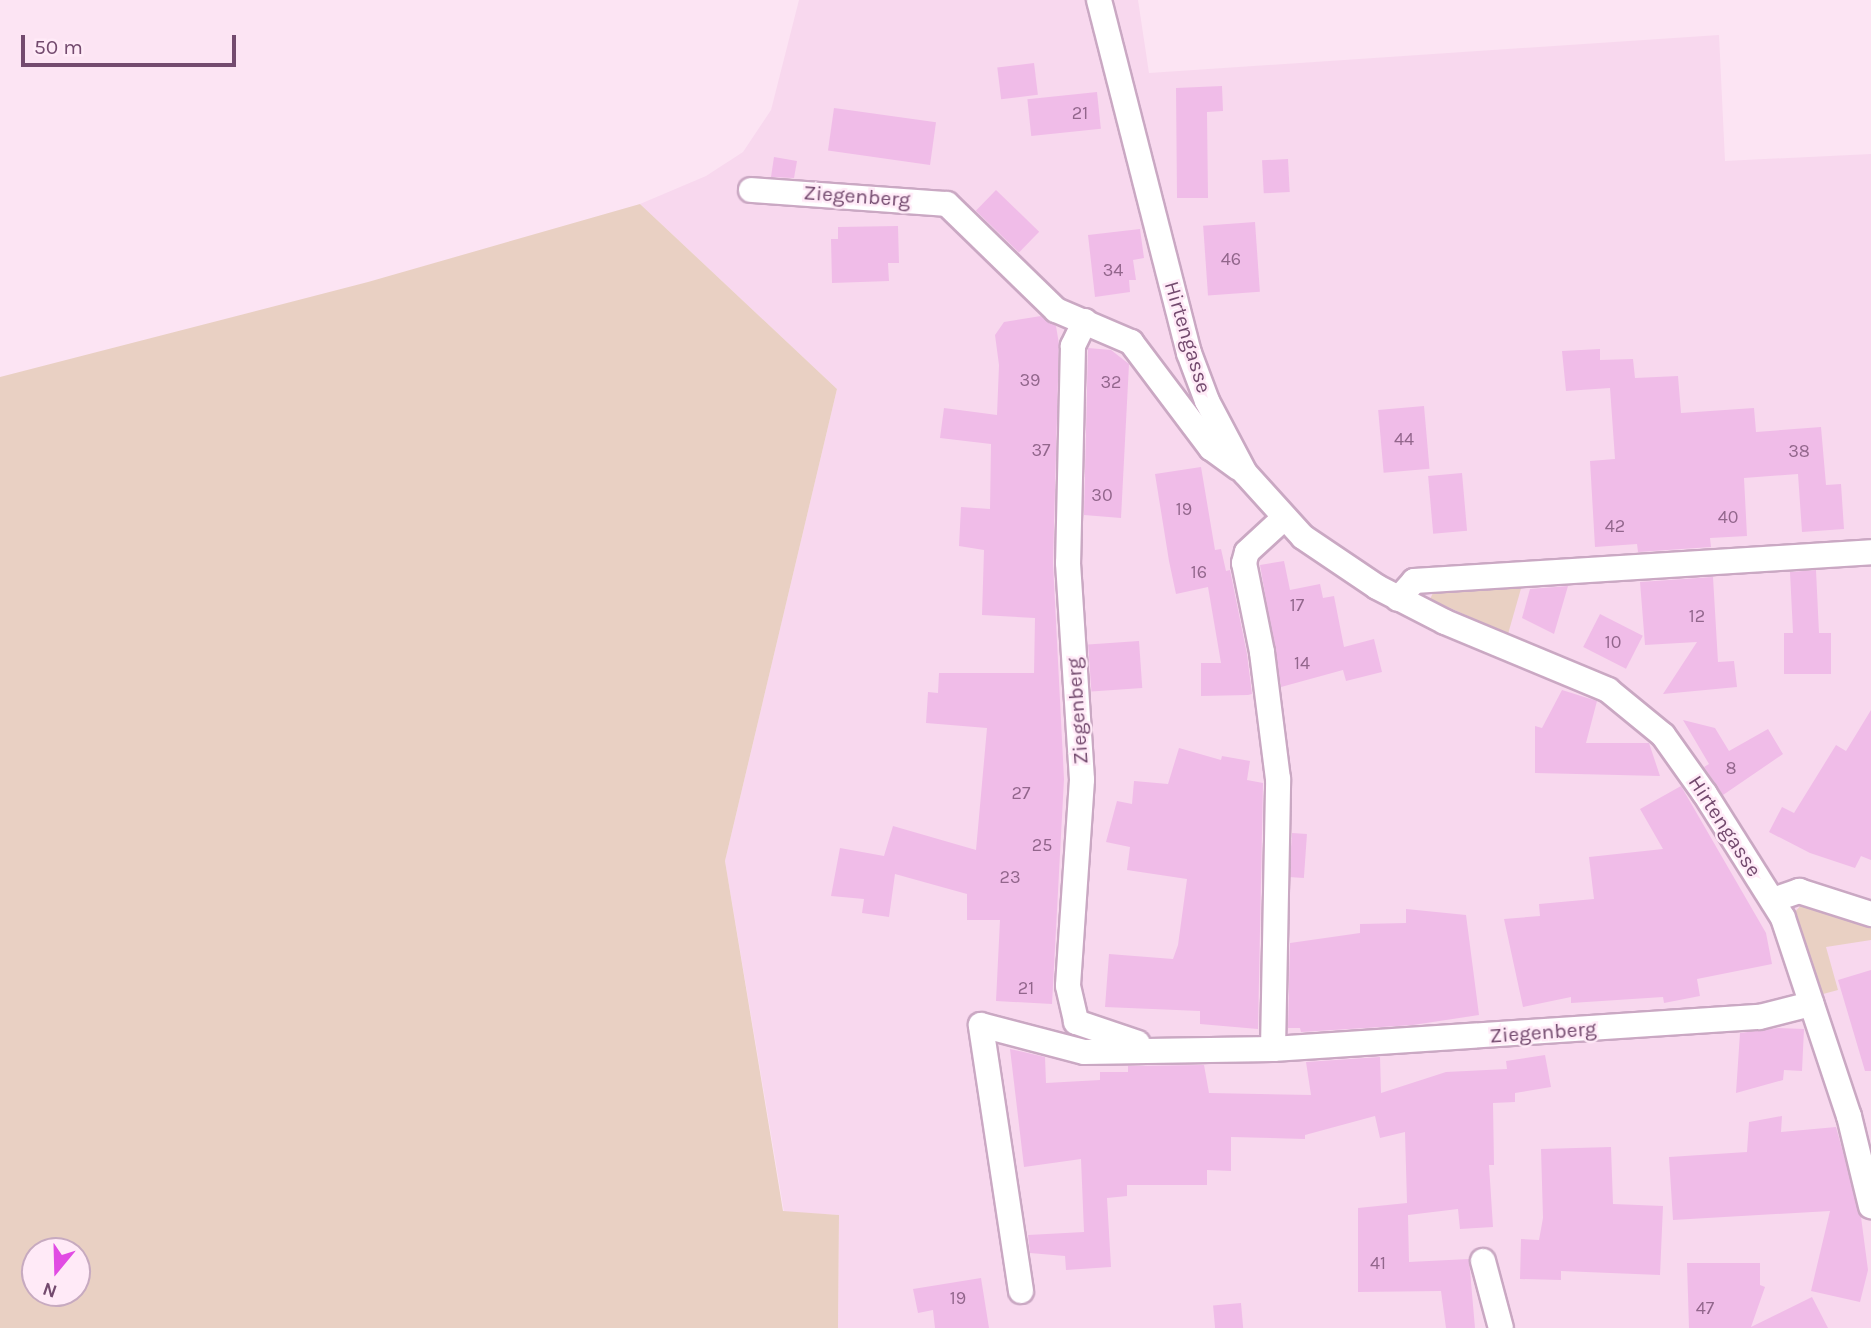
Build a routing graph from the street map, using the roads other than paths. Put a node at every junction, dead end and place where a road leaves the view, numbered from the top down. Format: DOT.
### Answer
graph roads {
  1 [pos="1099,0"];
  2 [pos="751,190"];
  3 [pos="1085,321"];
  4 [pos="1245,472"];
  5 [pos="1283,519"];
  6 [pos="1871,552"];
  7 [pos="1398,599"];
  8 [pos="1773,900"];
  9 [pos="1871,914"];
  10 [pos="1811,1004"];
  11 [pos="1152,1048"];
  12 [pos="1273,1049"];
  13 [pos="1871,1206"];
  14 [pos="1483,1261"];
  15 [pos="1021,1291"];
  16 [pos="1502,1328"];
  1 -- 4 [label="street, Hirtengasse"];
  2 -- 3 [label="street, Ziegenberg"];
  3 -- 4 [label="street, Ziegenberg"];
  3 -- 11 [label="street, Ziegenberg"];
  4 -- 5 [label="street, Hirtengasse"];
  5 -- 7 [label="street, Hirtengasse"];
  5 -- 12 [label="street"];
  6 -- 7 [label="street"];
  7 -- 8 [label="street, Hirtengasse"];
  8 -- 9 [label="street"];
  8 -- 10 [label="street, Hirtengasse"];
  10 -- 12 [label="street, Ziegenberg"];
  10 -- 13 [label="street, Hirtengasse"];
  11 -- 12 [label="street, Ziegenberg"];
  11 -- 15 [label="street, Ziegenberg"];
  14 -- 16 [label="street"];
}
